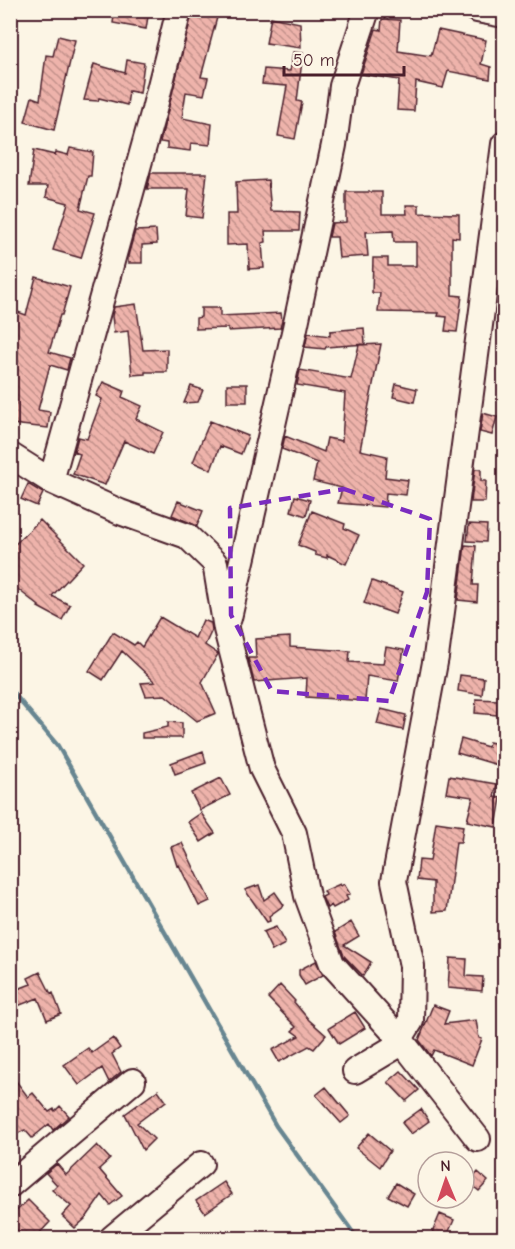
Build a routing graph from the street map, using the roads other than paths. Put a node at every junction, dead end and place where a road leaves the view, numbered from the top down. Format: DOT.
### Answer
graph roads {
  1 [pos="179,10"];
  2 [pos="367,10"];
  3 [pos="477,10"];
  4 [pos="504,15"];
  5 [pos="504,144"];
  6 [pos="10,455"];
  7 [pos="51,481"];
  8 [pos="226,629"];
  9 [pos="400,1039"];
  10 [pos="355,1071"];
  11 [pos="133,1081"];
  12 [pos="478,1139"];
  13 [pos="201,1164"];
  14 [pos="10,1185"];
  15 [pos="112,1239"];
  1 -- 7 [label="street"];
  2 -- 8 [label="street"];
  3 -- 4 [label="street"];
  5 -- 9 [label="street"];
  6 -- 7 [label="street"];
  7 -- 8 [label="street"];
  8 -- 9 [label="street"];
  9 -- 10 [label="street"];
  9 -- 12 [label="street"];
  11 -- 14 [label="street"];
  13 -- 15 [label="street"];
}
